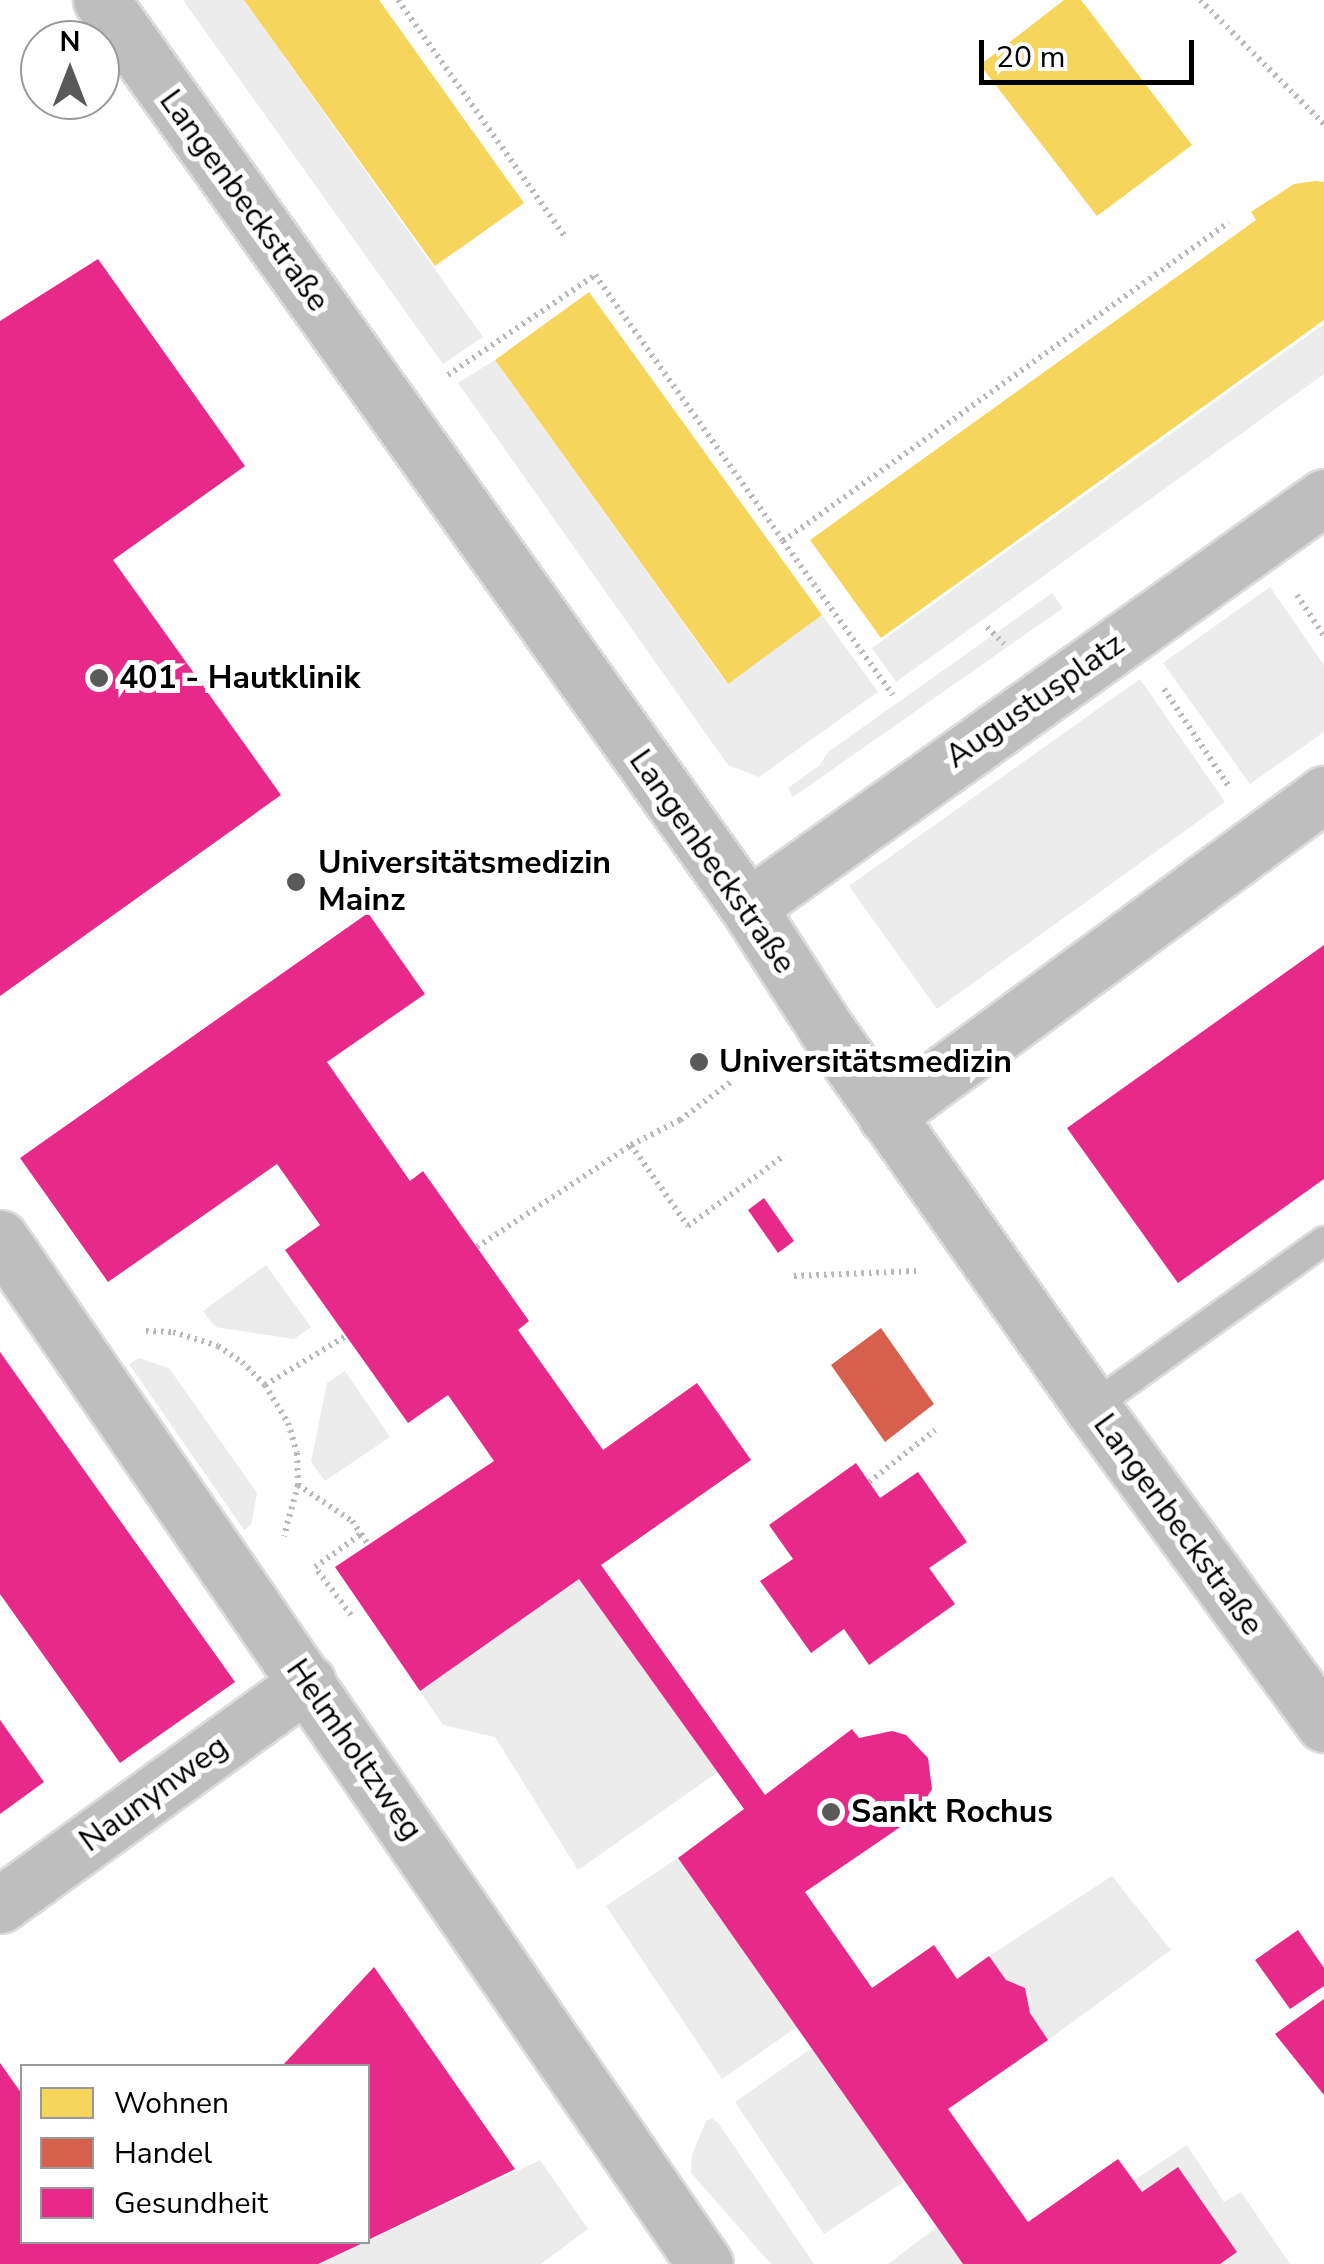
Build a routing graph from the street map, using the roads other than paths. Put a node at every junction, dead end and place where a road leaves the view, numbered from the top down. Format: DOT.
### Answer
graph roads {
  1 [pos="100,0"];
  2 [pos="1324,496"];
  3 [pos="1324,794"];
  4 [pos="748,907"];
  5 [pos="886,1116"];
  6 [pos="0,1238"];
  7 [pos="1324,1241"];
  8 [pos="1092,1407"];
  9 [pos="308,1682"];
  10 [pos="1324,1724"];
  11 [pos="0,1906"];
  12 [pos="705,2264"];
  1 -- 4 [label="street, Langenbeckstraße"];
  2 -- 4 [label="street, Augustusplatz"];
  3 -- 5 [label="street"];
  4 -- 5 [label="street, Langenbeckstraße"];
  5 -- 8 [label="street, Langenbeckstraße"];
  6 -- 9 [label="street, Helmholtzweg"];
  7 -- 8 [label="lane"];
  8 -- 10 [label="street, Langenbeckstraße"];
  9 -- 11 [label="street, Naunynweg"];
  9 -- 12 [label="street, Helmholtzweg"];
}
